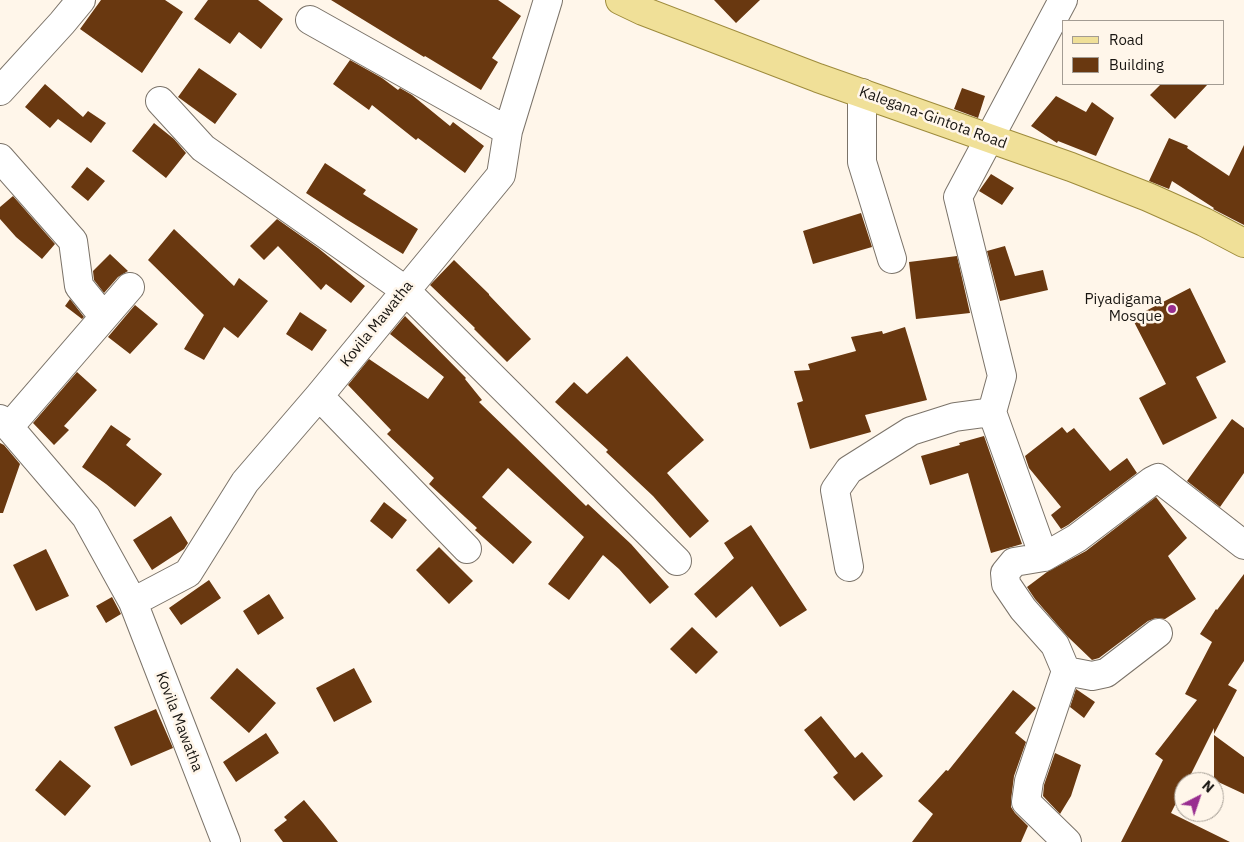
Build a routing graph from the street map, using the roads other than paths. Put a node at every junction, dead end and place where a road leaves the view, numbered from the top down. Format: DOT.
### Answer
graph roads {
  1 [pos="81,0"];
  2 [pos="548,0"];
  3 [pos="621,0"];
  4 [pos="1063,0"];
  5 [pos="310,20"];
  6 [pos="0,91"];
  7 [pos="862,93"];
  8 [pos="160,101"];
  9 [pos="508,131"];
  10 [pos="989,139"];
  11 [pos="0,158"];
  12 [pos="1244,243"];
  13 [pos="892,259"];
  14 [pos="130,287"];
  15 [pos="405,290"];
  16 [pos="104,318"];
  17 [pos="319,396"];
  18 [pos="992,412"];
  19 [pos="5,423"];
  20 [pos="1244,545"];
  21 [pos="467,549"];
  22 [pos="1044,557"];
  23 [pos="677,561"];
  24 [pos="850,567"];
  25 [pos="133,602"];
  26 [pos="1158,633"];
  27 [pos="1066,671"];
  28 [pos="226,842"];
  29 [pos="1067,842"];
  1 -- 6 [label="street"];
  2 -- 9 [label="street, Kovila Mawatha"];
  3 -- 7 [label="main road, Kalegana-Gintota Road"];
  4 -- 10 [label="street"];
  5 -- 9 [label="street"];
  7 -- 10 [label="main road, Kalegana-Gintota Road"];
  7 -- 13 [label="street"];
  8 -- 15 [label="street"];
  9 -- 15 [label="street, Kovila Mawatha"];
  10 -- 12 [label="main road, Kalegana-Gintota Road"];
  10 -- 18 [label="street"];
  11 -- 16 [label="street"];
  14 -- 16 [label="street"];
  15 -- 17 [label="street, Kovila Mawatha"];
  15 -- 23 [label="street"];
  16 -- 19 [label="street"];
  17 -- 21 [label="street"];
  17 -- 25 [label="street, Kovila Mawatha"];
  18 -- 22 [label="street"];
  18 -- 24 [label="street"];
  19 -- 25 [label="street, Kovila Mawatha"];
  20 -- 22 [label="street"];
  22 -- 27 [label="street"];
  25 -- 28 [label="street, Kovila Mawatha"];
  26 -- 27 [label="street"];
  27 -- 29 [label="street"];
}
